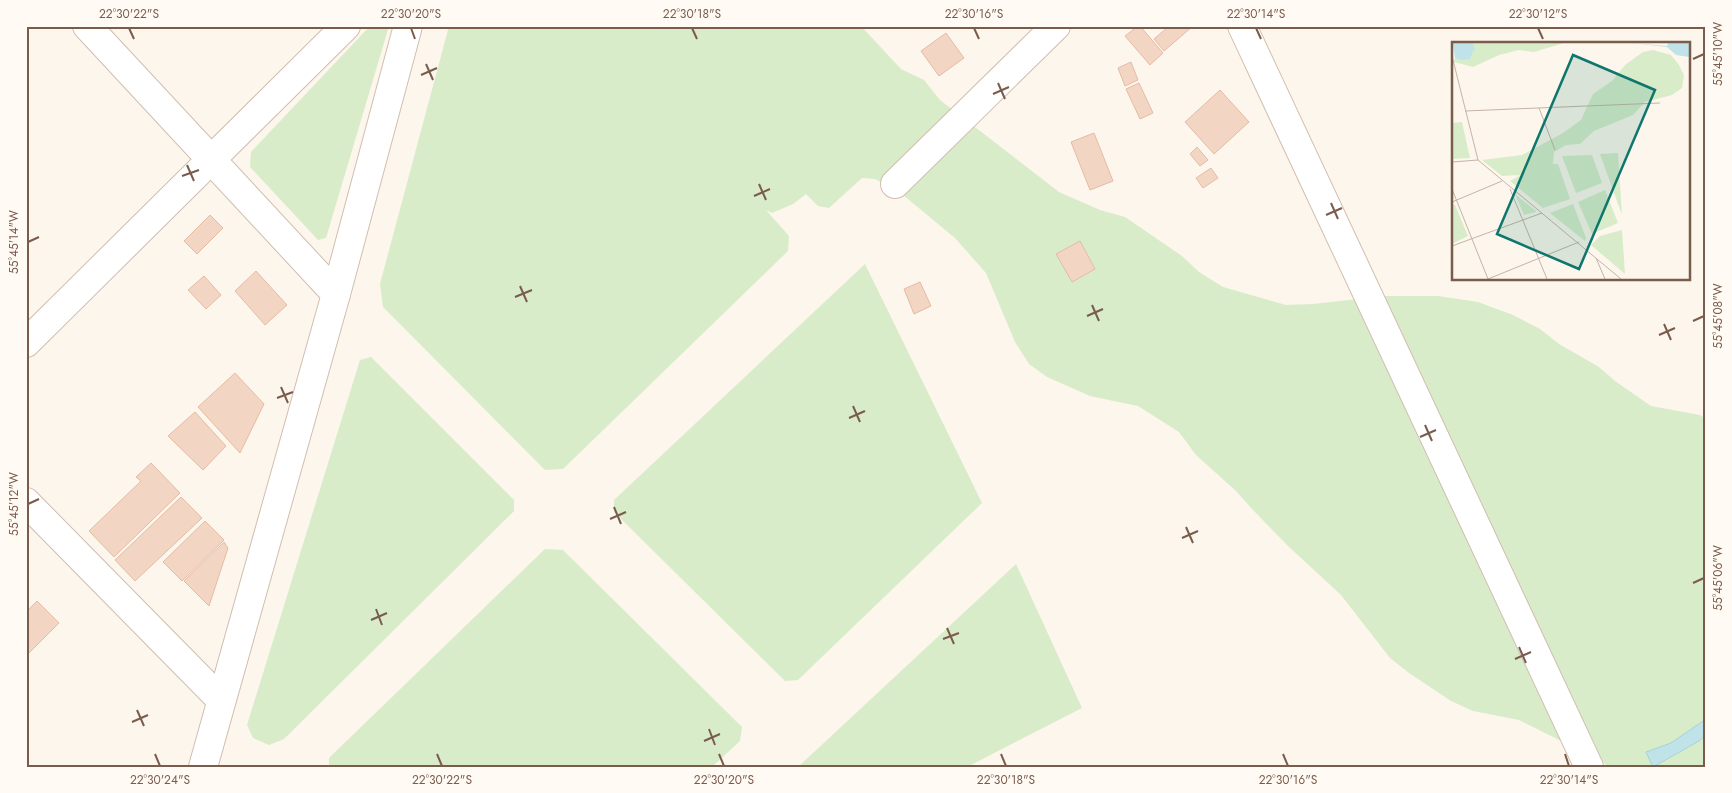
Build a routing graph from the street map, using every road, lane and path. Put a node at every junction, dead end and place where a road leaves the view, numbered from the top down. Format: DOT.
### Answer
graph roads {
  1 [pos="87,26"];
  2 [pos="346,26"];
  3 [pos="408,26"];
  4 [pos="1056,26"];
  5 [pos="1242,26"];
  6 [pos="211,160"];
  7 [pos="895,184"];
  8 [pos="336,294"];
  9 [pos="26,343"];
  10 [pos="26,502"];
  11 [pos="221,700"];
  12 [pos="203,767"];
  13 [pos="1589,767"];
  1 -- 6 [label="street"];
  2 -- 6 [label="street"];
  3 -- 8 [label="street"];
  4 -- 7 [label="street"];
  5 -- 13 [label="street"];
  6 -- 8 [label="street"];
  6 -- 9 [label="street"];
  8 -- 11 [label="street"];
  10 -- 11 [label="street"];
  11 -- 12 [label="street"];
}
